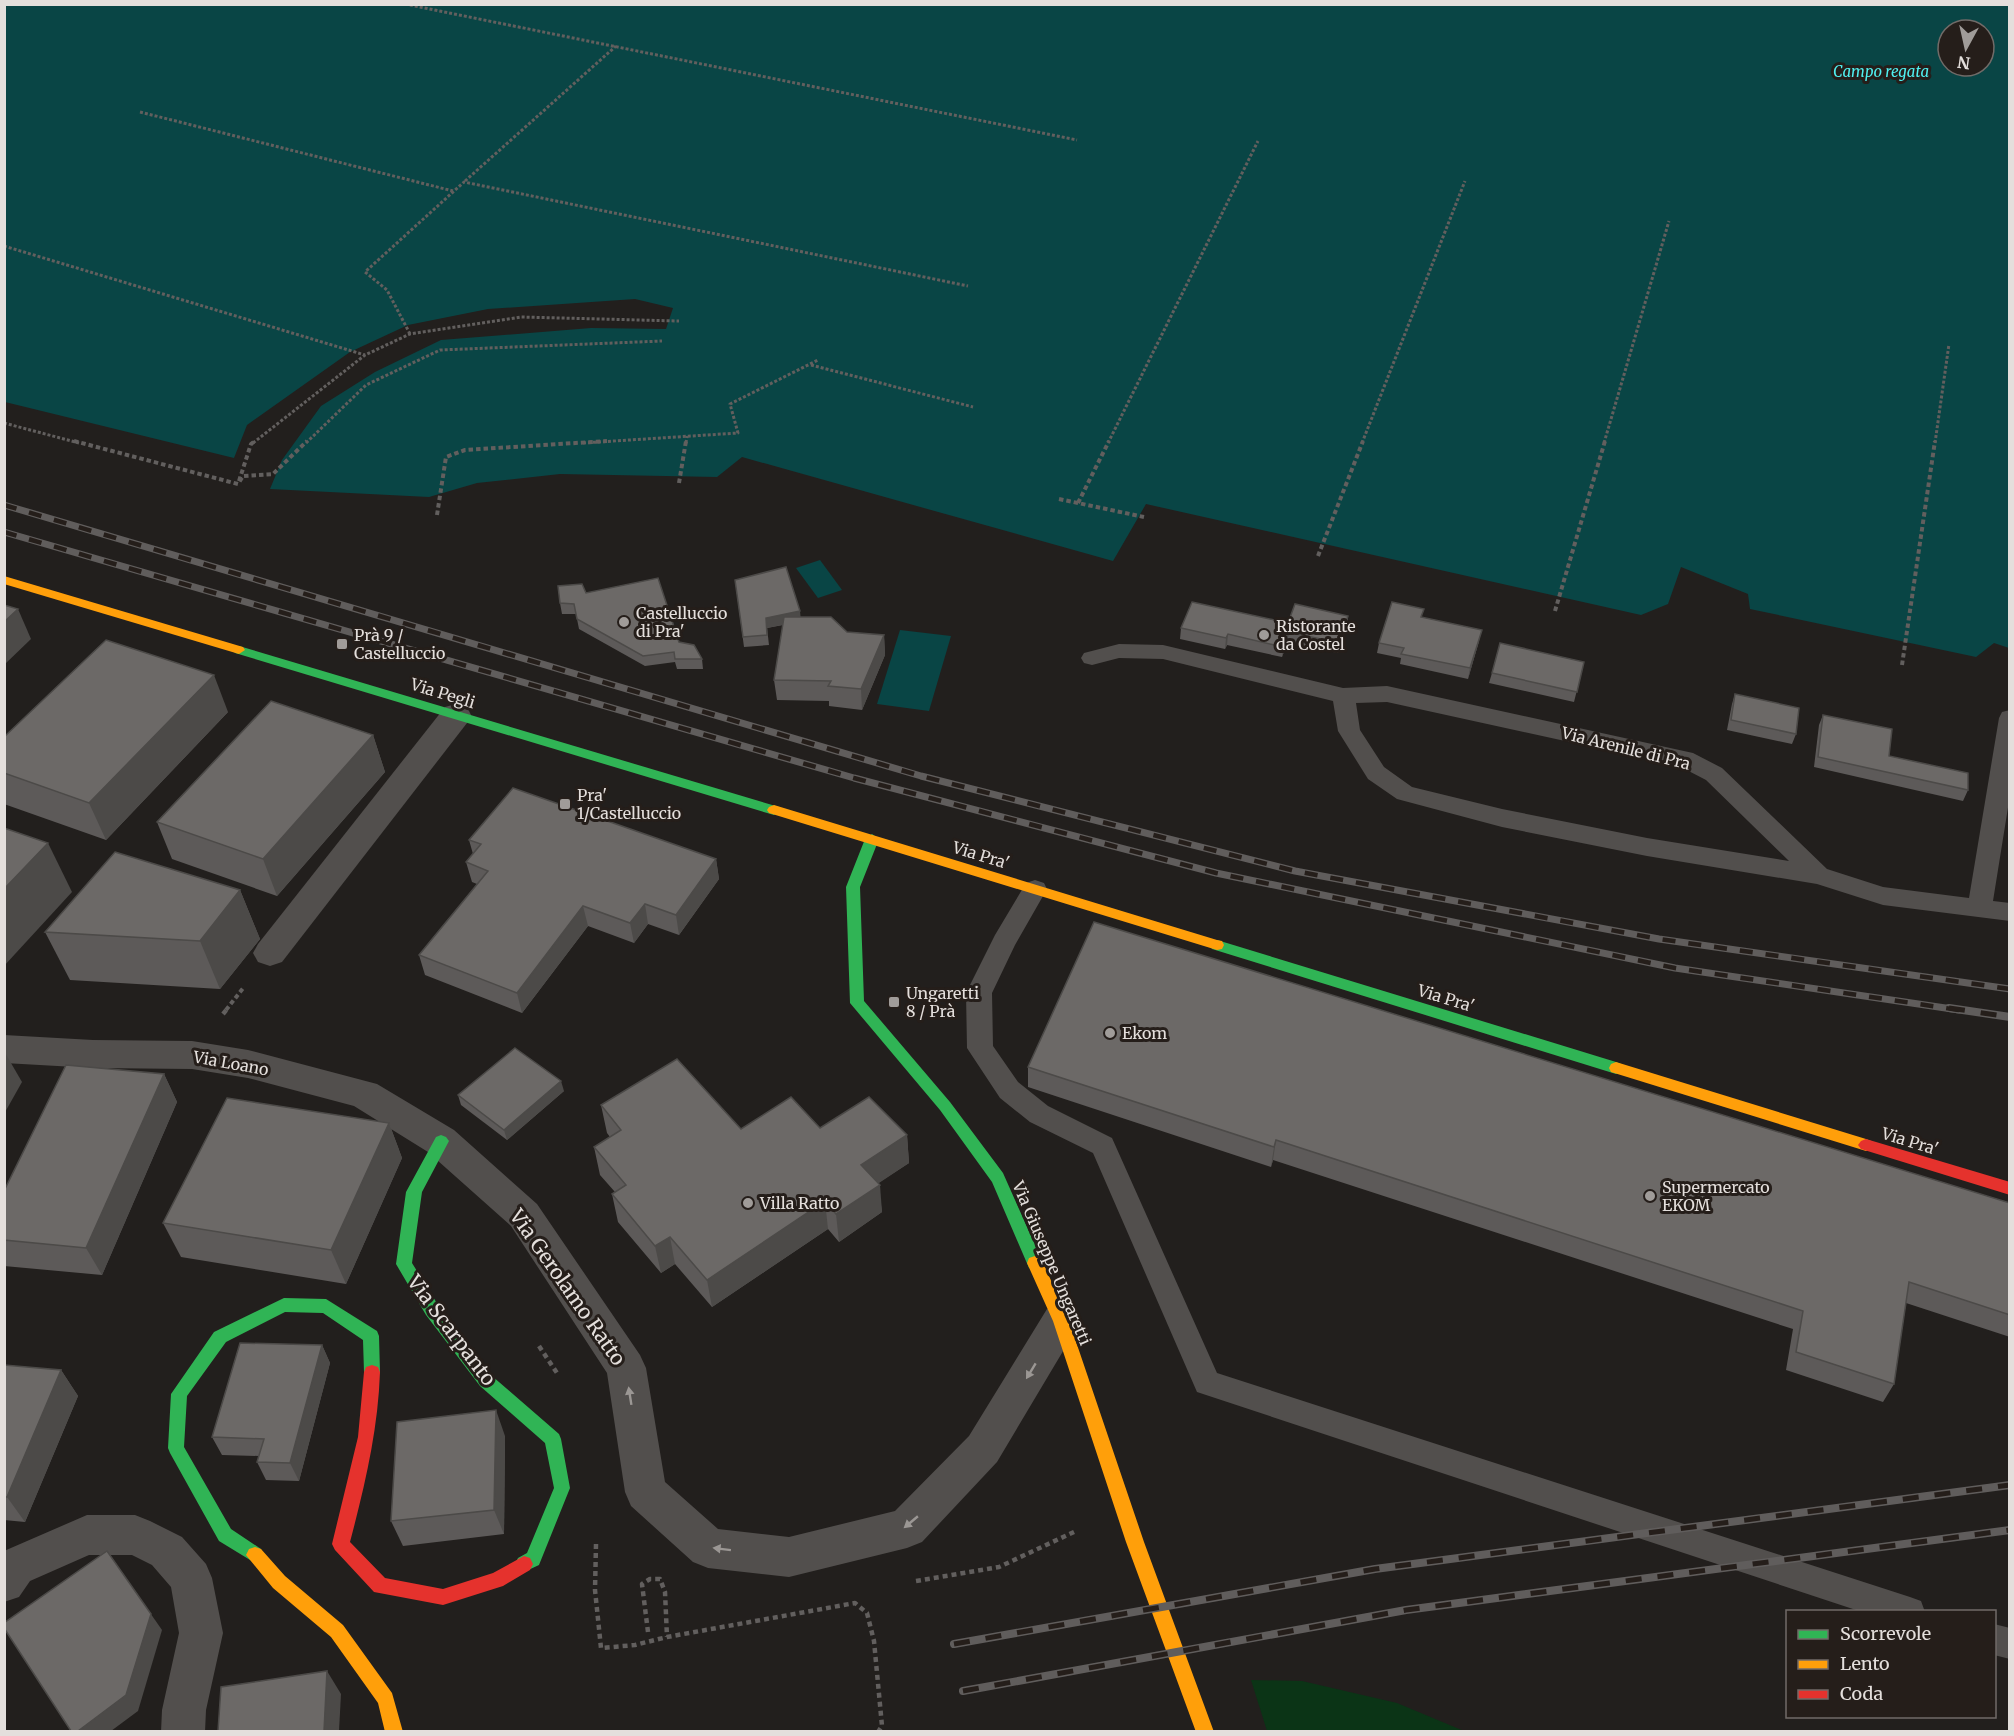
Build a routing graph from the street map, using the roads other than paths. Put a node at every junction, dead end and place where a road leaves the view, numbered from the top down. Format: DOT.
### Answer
graph roads {
  1 [pos="4,580"];
  2 [pos="1092,658"];
  3 [pos="1343,696"];
  4 [pos="456,714"];
  5 [pos="2010,718"];
  6 [pos="872,838"];
  7 [pos="1818,875"];
  8 [pos="1035,889"];
  9 [pos="1980,908"];
  10 [pos="2010,912"];
  11 [pos="270,953"];
  12 [pos="4,1049"];
  13 [pos="441,1141"];
  14 [pos="2010,1189"];
  15 [pos="1061,1321"];
  16 [pos="4,1582"];
  17 [pos="1907,1610"];
  18 [pos="183,1731"];
  19 [pos="394,1731"];
  20 [pos="1205,1731"];
  1 -- 4 [label="street, Via Pegli"];
  2 -- 3 [label="lane, Via Arenile di Pra"];
  3 -- 7 [label="lane, Via Arenile di Pra"];
  3 -- 7 [label="lane"];
  4 -- 6 [label="street, Via Pegli"];
  4 -- 11 [label="street"];
  5 -- 9 [label="lane"];
  6 -- 8 [label="street, Via Pra'"];
  6 -- 15 [label="street, Via Giuseppe Ungaretti"];
  7 -- 9 [label="lane, Via Arenile di Pra"];
  8 -- 14 [label="street, Via Pra'"];
  8 -- 17 [label="lane"];
  9 -- 10 [label="lane, Via Arenile di Pra"];
  12 -- 13 [label="street, Via Loano"];
  15 -- 13 [label="street, Via Gerolamo Ratto, one-way"];
  13 -- 19 [label="street, Via Scarpanto"];
  15 -- 20 [label="street, Via Giuseppe Ungaretti"];
  16 -- 18 [label="street"];
}
